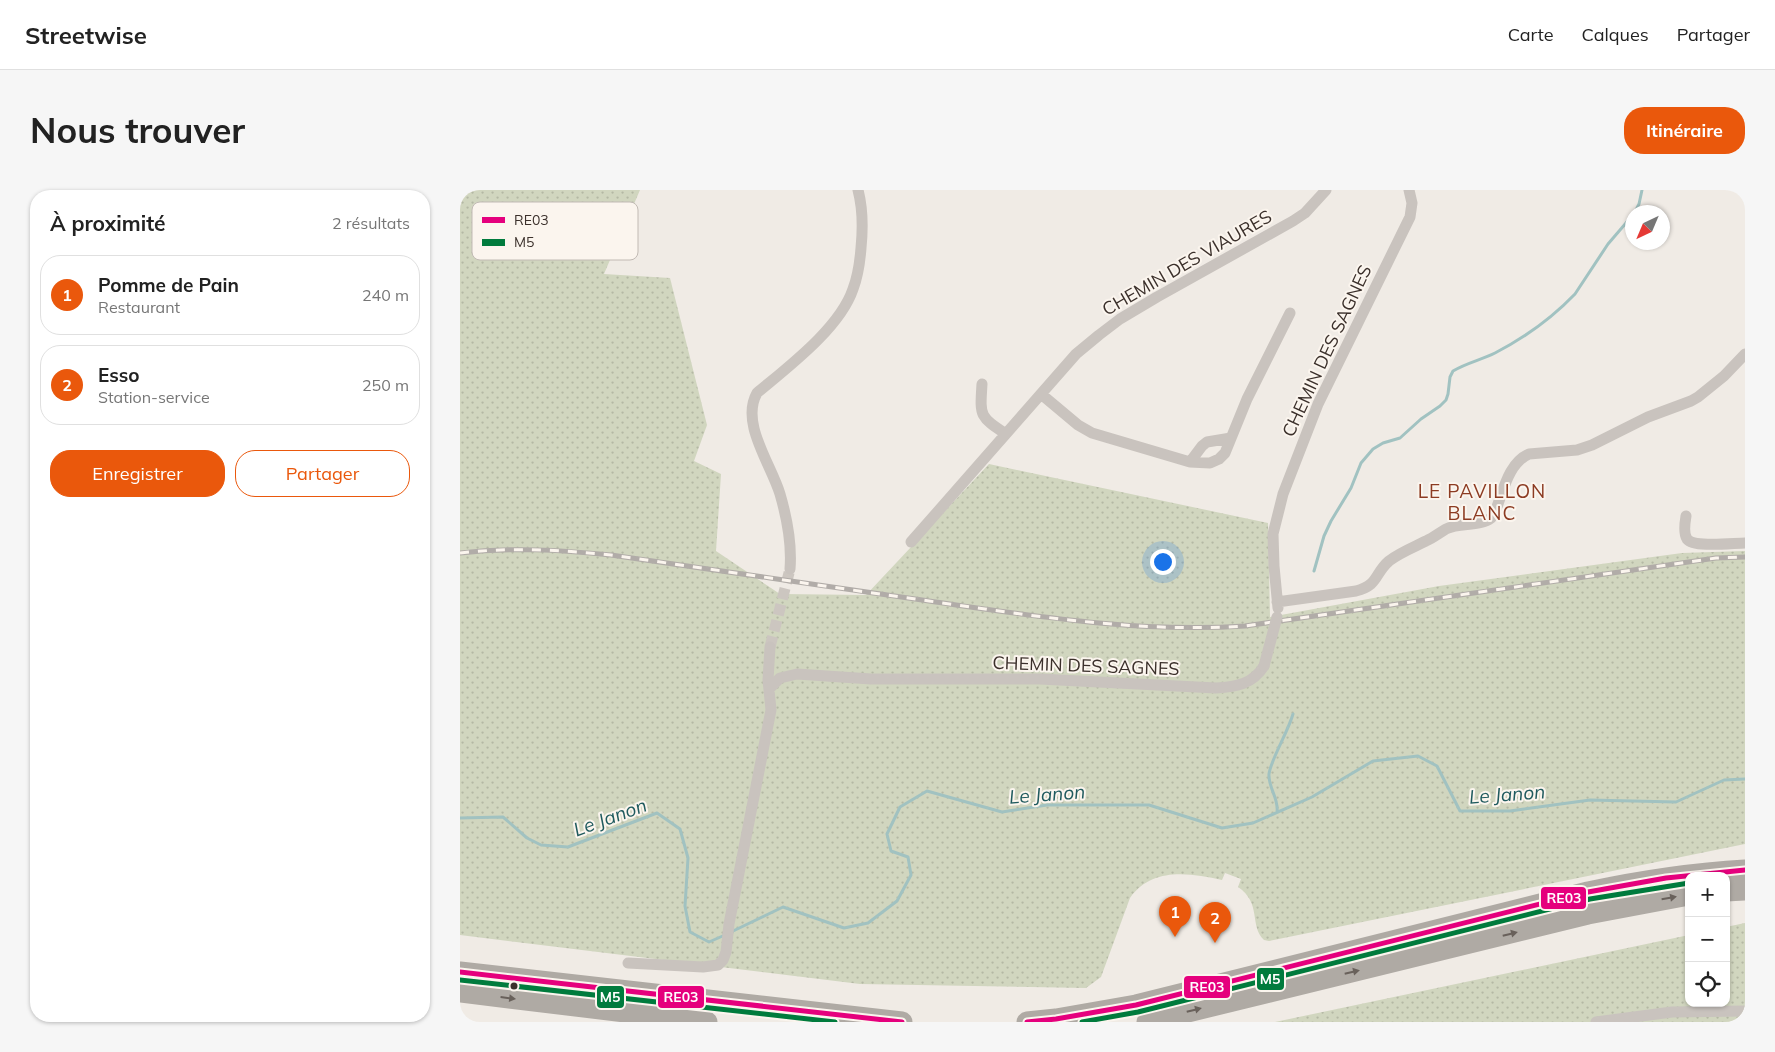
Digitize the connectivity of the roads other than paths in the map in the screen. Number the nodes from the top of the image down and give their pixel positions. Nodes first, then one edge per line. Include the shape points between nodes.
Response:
1 (858, 190) edge
2 (1326, 190) edge
3 (1409, 190) edge
4 (1290, 313) dead end
5 (1745, 354) edge
6 (982, 384) dead end
7 (1042, 394) junction
8 (1006, 434) junction
9 (1231, 438) junction
10 (1190, 462) junction
11 (1686, 516) dead end
12 (911, 542) dead end
13 (1745, 543) edge
14 (790, 569) tunnel mouth
15 (1277, 602) junction
16 (770, 647) tunnel mouth
17 (770, 688) junction
18 (1745, 870) edge
19 (1745, 890) edge
20 (1730, 891) edge
21 (1685, 896) edge
22 (628, 963) dead end
23 (460, 972) edge
24 (460, 992) edge
25 (1745, 1011) edge
26 (708, 1022) edge
27 (902, 1022) edge
28 (1027, 1022) edge
29 (1147, 1022) edge
30 (1596, 1022) edge

1 - 14 street via 862,240 853,289 846,306 825,332 757,392 752,401 754,431 785,513
2 - 7 street, CHEMIN DES VIAURES via 1293,221 1120,319 1076,354
3 - 15 street, CHEMIN DES SAGNES via 1412,203 1410,217 1318,404 1283,494 1273,534
4 - 9 street
5 - 15 street via 1718,381 1691,401 1648,417 1592,446 1522,457 1512,469 1492,517 1484,522 1455,525 1394,558 1366,588
6 - 8 street via 980,404 983,416
7 - 8 street, CHEMIN DES VIAURES
7 - 10 street via 1086,430
8 - 12 street, CHEMIN DES VIAURES
9 - 10 street via 1207,442
9 - 10 street via 1219,460
11 - 13 street via 1686,537 1689,541 1697,544
15 - 17 street, CHEMIN DES SAGNES, bridge via 1277,617 1264,666 1247,682 1230,687 797,674 780,678
16 - 17 street
17 - 22 street via 768,733 723,960 711,966
18 - 28 highway via 1608,888 1136,1005
19 - 20 highway
29 -> 21 highway via 1588,914
23 - 27 highway
24 -> 26 highway
25 - 30 street via 1672,1012

